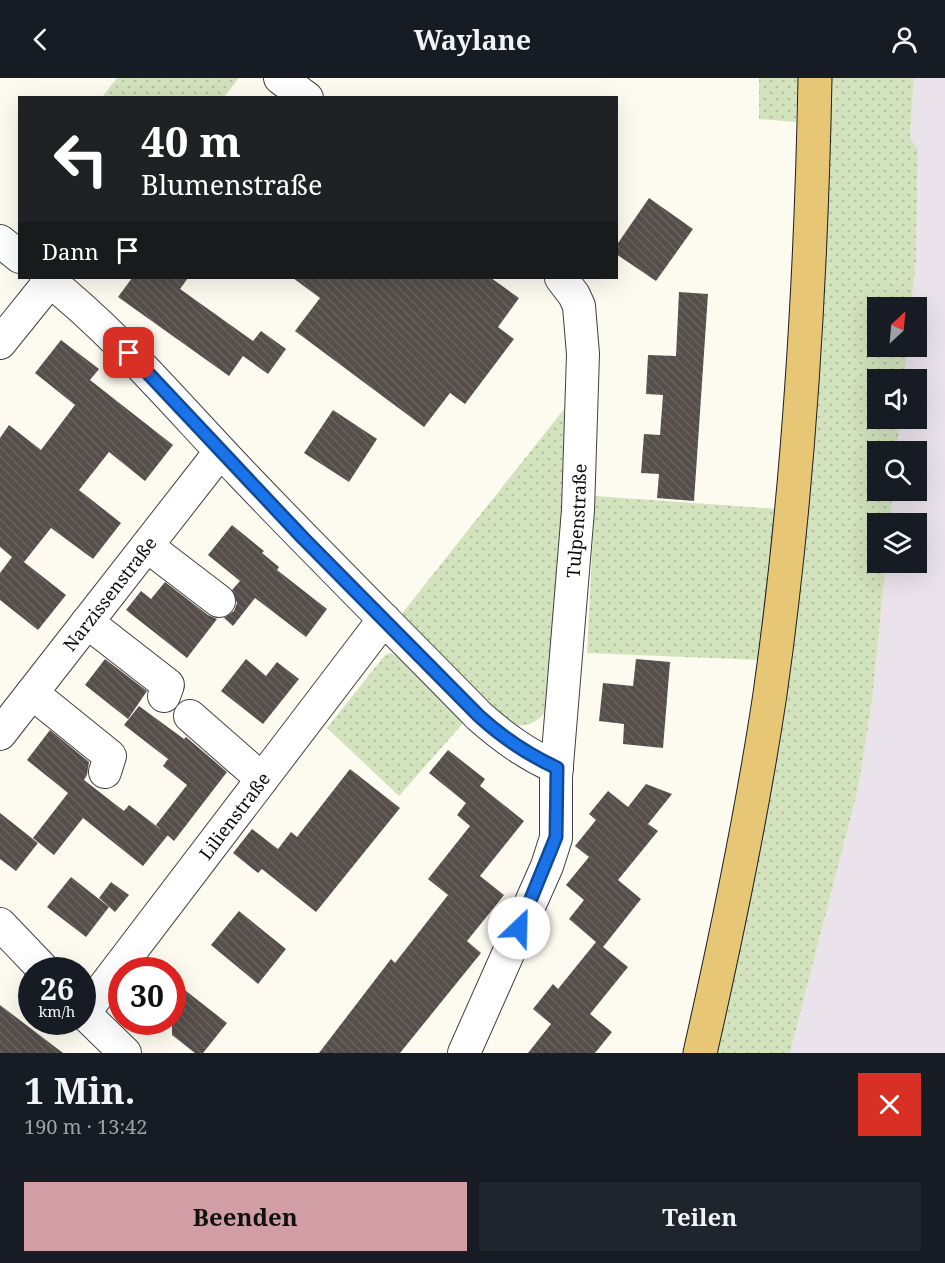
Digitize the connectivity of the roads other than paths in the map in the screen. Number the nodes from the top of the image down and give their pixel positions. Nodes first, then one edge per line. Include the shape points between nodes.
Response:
1 (280, 78) edge
2 (815, 78) edge
3 (304, 96) edge
4 (0, 241) edge
5 (18, 255) edge
6 (48, 279) edge
7 (562, 279) edge
8 (0, 343) edge
9 (220, 452) junction
10 (147, 546) junction
11 (219, 601) dead end
12 (384, 619) junction
13 (87, 622) junction
14 (32, 693) junction
15 (164, 696) dead end
16 (190, 716) dead end
17 (0, 734) edge
18 (557, 768) junction
19 (105, 772) dead end
20 (262, 779) junction
21 (0, 924) edge
22 (32, 957) edge
23 (96, 995) edge
24 (96, 1025) edge
25 (124, 1053) edge
26 (464, 1053) edge
27 (700, 1053) edge

1 - 3 street
2 - 27 main road via 812,234 786,563 769,696 743,846
4 - 5 street
6 - 8 street
6 - 9 street via 142,366
7 - 18 street, Tulpenstraße via 579,306 582,354 578,510
9 - 10 street, Narzissenstraße
9 - 12 street
10 - 11 street
10 - 13 street, Narzissenstraße
12 - 18 street via 506,740
12 - 20 street, Lilienstraße
13 - 14 street, Narzissenstraße
13 - 15 street via 168,685
14 - 17 street, Narzissenstraße
14 - 19 street via 110,756
16 - 20 street
18 - 26 street, Tulpenstraße via 556,837 547,866
20 - 23 street, Lilienstraße
21 - 22 street
24 - 25 street

